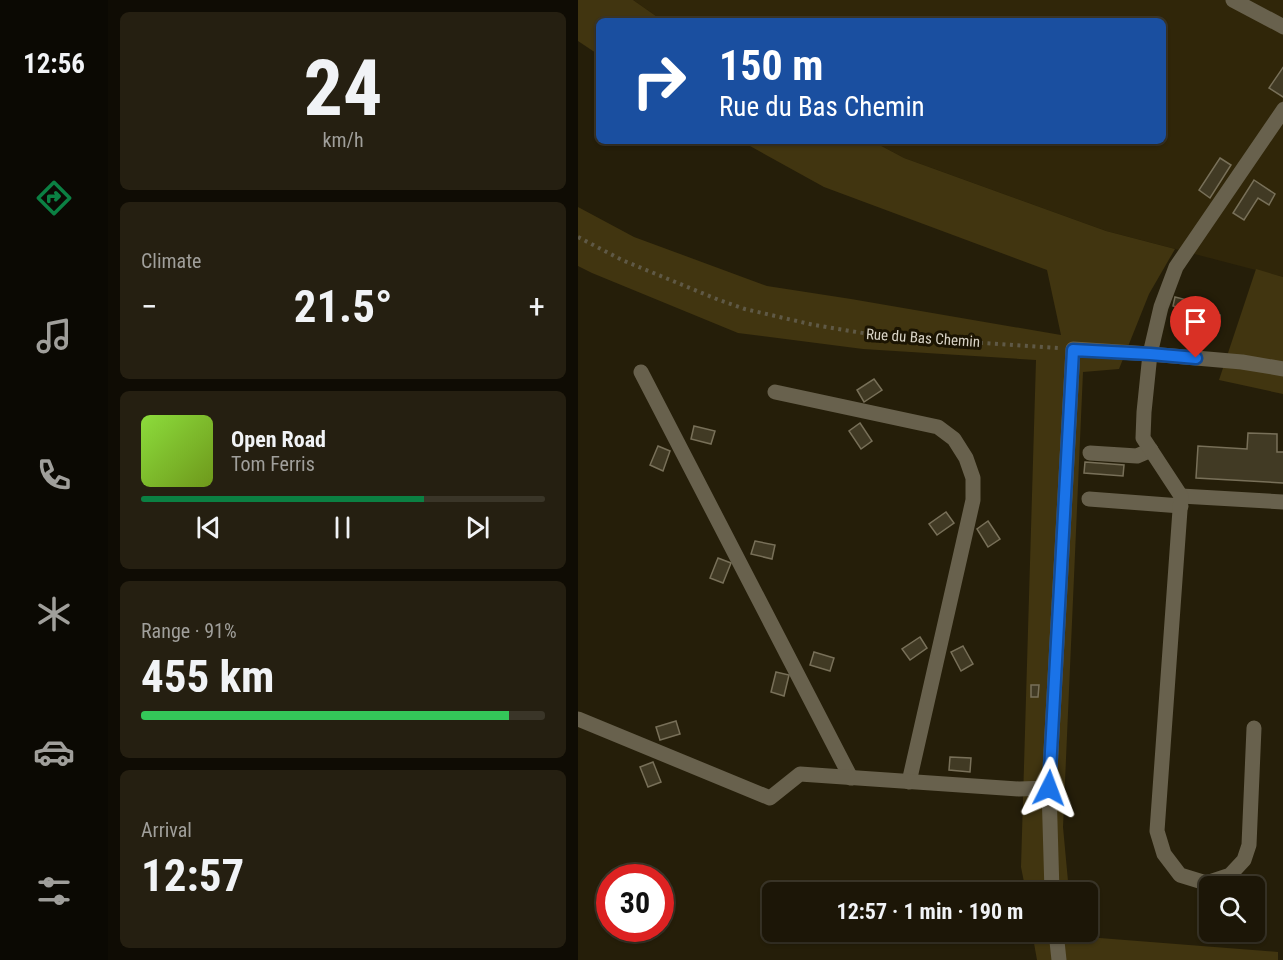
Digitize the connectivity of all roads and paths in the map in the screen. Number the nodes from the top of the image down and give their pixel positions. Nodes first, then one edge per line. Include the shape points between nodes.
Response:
1 (1233, 0) edge
2 (1283, 27) edge
3 (1283, 109) edge
4 (578, 237) edge
5 (1073, 350) junction
6 (1150, 354) junction
7 (1283, 369) edge
8 (641, 372) dead end
9 (775, 392) dead end
10 (1151, 450) junction
11 (1090, 453) dead end
12 (1089, 499) dead end
13 (1181, 501) junction
14 (1283, 502) edge
15 (578, 719) edge
16 (1254, 728) dead end
17 (851, 778) junction
18 (909, 782) junction
19 (1049, 788) junction
20 (1052, 882) edge
21 (1057, 942) edge
22 (1059, 960) edge

1 - 2 street
3 - 6 street via 1176,267
4 - 5 path, Rue du Bas Chemin via 644,270 719,300 814,325 881,336
5 - 6 street
5 - 19 street
6 - 7 street
6 - 10 street via 1143,438
8 - 17 street
9 - 18 street via 938,427 954,439 970,468 973,500
10 - 11 street via 1137,456
10 - 13 street
12 - 13 street
13 - 14 street
13 - 16 street via 1157,831 1164,854 1180,875 1206,883 1230,875 1244,860 1249,845
15 - 17 street via 770,798 800,774
17 - 18 street
18 - 19 street
19 - 20 street
21 - 22 street

